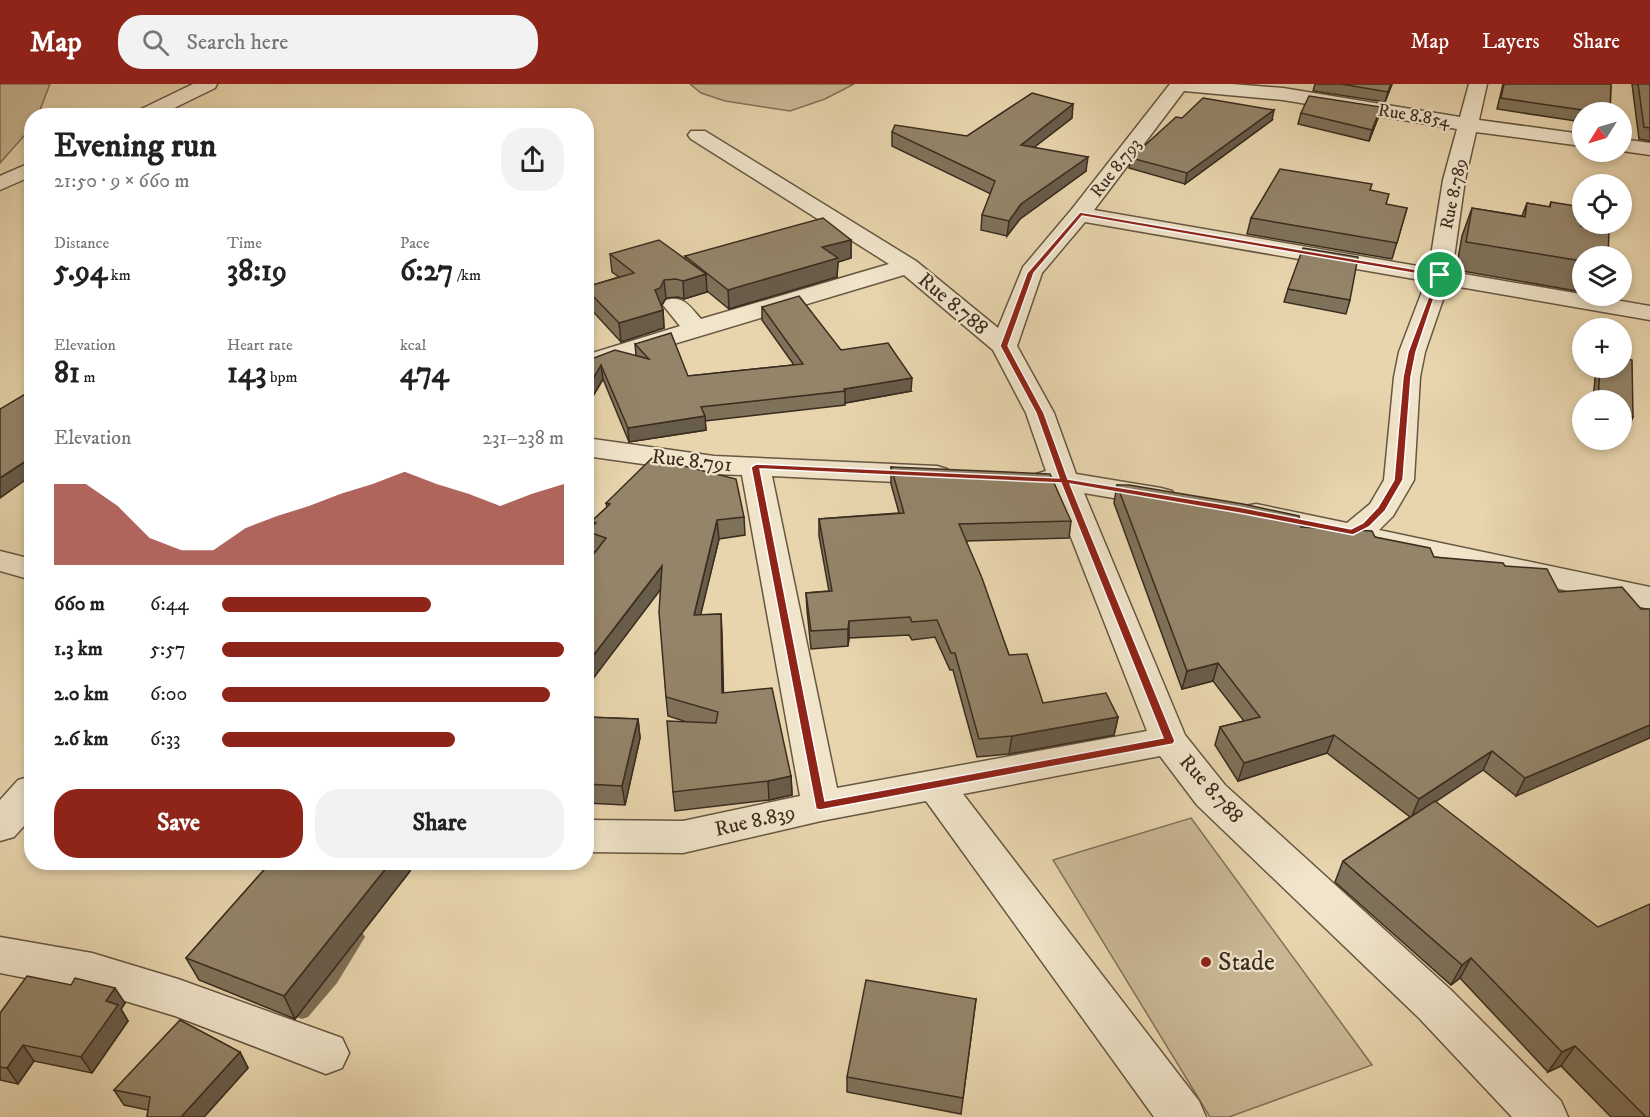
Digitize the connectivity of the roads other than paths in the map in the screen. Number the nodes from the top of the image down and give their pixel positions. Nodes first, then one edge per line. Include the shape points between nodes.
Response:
1 (208, 84) edge
2 (1180, 84) edge
3 (1478, 84) edge
4 (158, 108) edge
5 (1470, 125) junction
6 (698, 135) dead end
7 (1572, 139) edge
8 (1632, 146) edge
9 (1650, 149) edge
10 (24, 172) edge
11 (0, 184) edge
12 (1080, 214) junction
13 (908, 266) junction
14 (1440, 275) junction
15 (675, 305) dead end
16 (1650, 313) edge
17 (696, 329) junction
18 (1004, 346) junction
19 (594, 361) edge
20 (594, 448) edge
21 (756, 467) junction
22 (969, 476) edge
23 (1017, 478) edge
24 (1064, 481) junction
25 (1192, 502) edge
26 (1227, 508) edge
27 (1353, 532) junction
28 (0, 561) edge
29 (24, 568) edge
30 (1650, 598) edge
31 (1169, 741) junction
32 (936, 786) junction
33 (24, 799) edge
34 (820, 806) junction
35 (0, 826) edge
36 (594, 836) edge
37 (0, 955) edge
38 (326, 1053) dead end
39 (1182, 1117) edge
40 (1544, 1117) edge

1 - 4 street
2 - 5 street, Rue 8.854 via 1283,94
2 - 12 street, Rue 8.793
3 - 5 street, Rue 8.789
5 - 7 street, Rue 8.854
5 - 14 street, Rue 8.789 via 1454,180
6 - 13 street, Rue 8.788
8 - 9 street
10 - 11 street
12 - 14 street
12 - 18 street, Rue 8.793 via 1031,273
13 - 17 street
13 - 18 street, Rue 8.788
14 - 16 street
14 - 27 street, Rue 8.789 via 1407,377 1399,480 1382,509
15 - 17 street
17 - 19 street
18 - 24 street, Rue 8.788 via 1040,413
20 - 21 street, Rue 8.791
21 - 22 street, Rue 8.791
21 - 34 street
23 - 24 street
24 - 25 street
24 - 31 street, Rue 8.788
26 - 27 street
27 - 30 street
28 - 29 street
31 - 32 street, Rue 8.839
31 - 40 street, Rue 8.788 via 1211,795 1435,1004
32 - 34 street, Rue 8.839
32 - 39 street
33 - 35 street
34 - 36 street, Rue 8.839 via 683,837
37 - 38 street via 93,972 178,998

